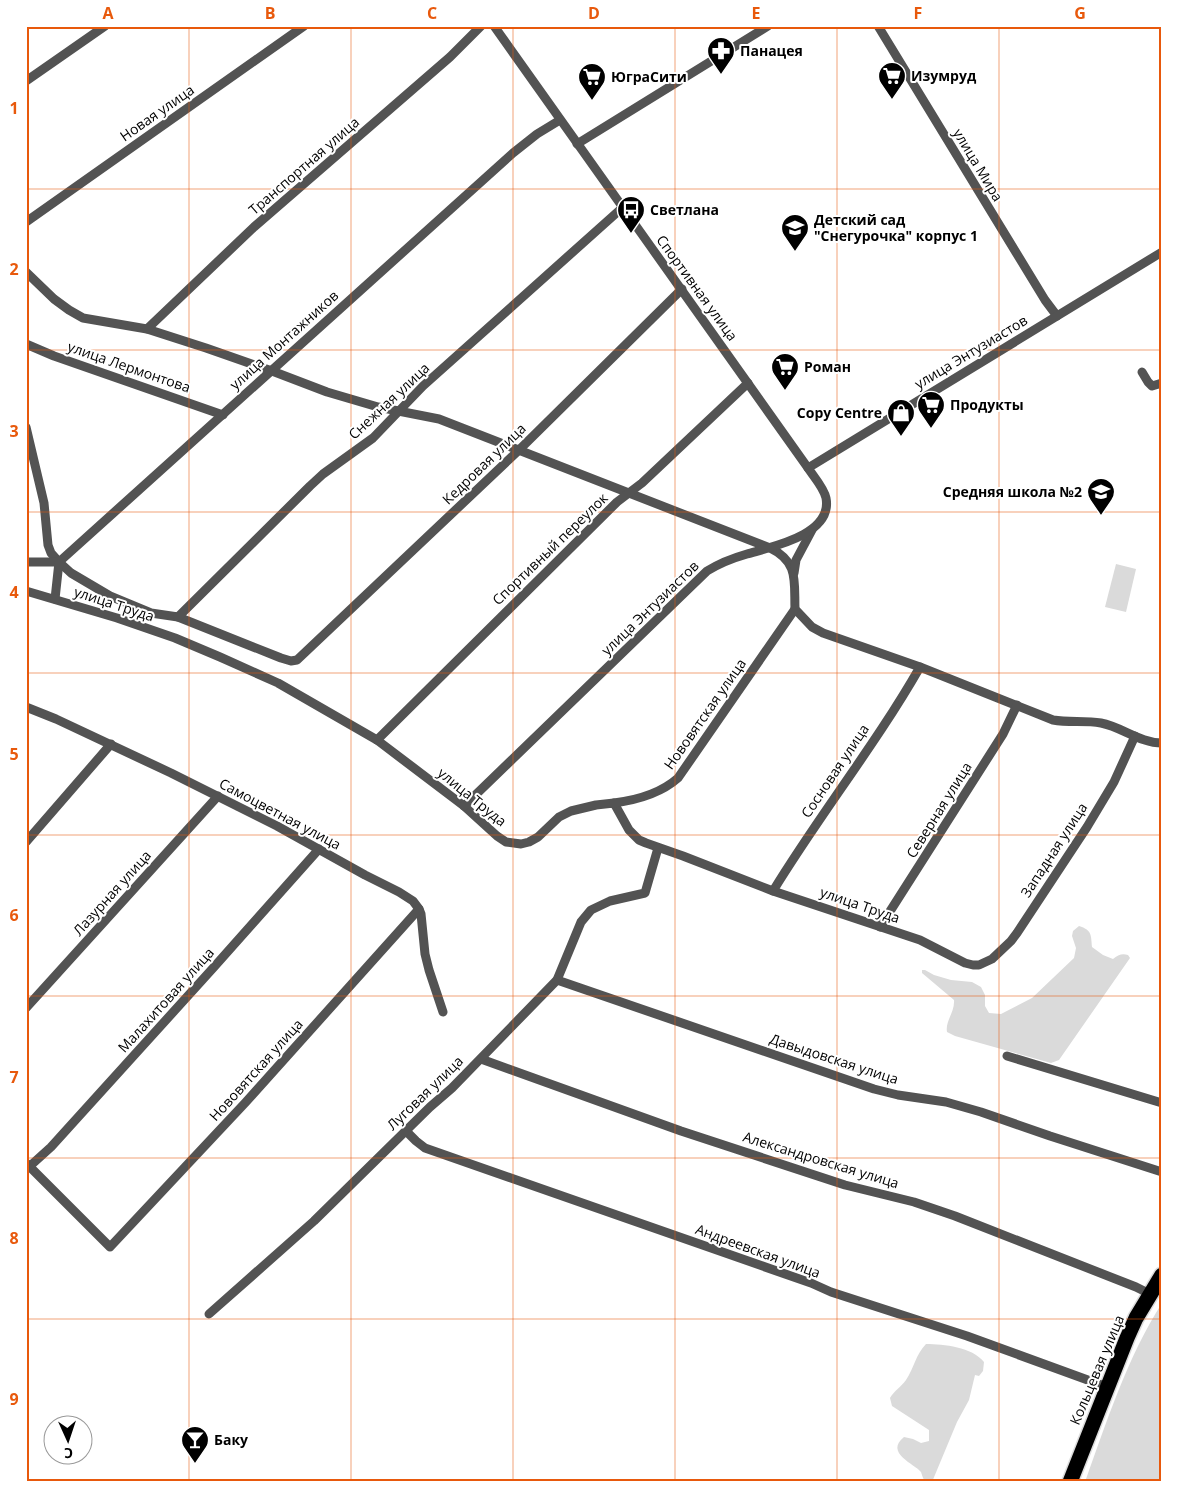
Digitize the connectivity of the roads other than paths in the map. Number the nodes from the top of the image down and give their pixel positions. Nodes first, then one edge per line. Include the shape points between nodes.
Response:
1 (105, 26) edge
2 (304, 26) edge
3 (481, 26) edge
4 (494, 26) edge
5 (768, 26) edge
6 (878, 26) edge
7 (26, 81) edge
8 (560, 120) junction
9 (577, 144) junction
10 (622, 208) junction
11 (26, 222) edge
12 (1162, 252) edge
13 (26, 272) edge
14 (682, 289) junction
15 (1057, 316) junction
16 (147, 329) junction
17 (26, 344) edge
18 (272, 371) junction
19 (1142, 372) dead end
20 (748, 383) junction
21 (1162, 383) edge
22 (399, 412) junction
23 (222, 415) junction
24 (27, 433) edge
25 (519, 450) junction
26 (808, 468) junction
27 (629, 493) junction
28 (815, 526) junction
29 (770, 548) junction
30 (26, 562) edge
31 (59, 562) junction
32 (794, 575) junction
33 (26, 591) edge
34 (55, 599) junction
35 (795, 609) junction
36 (178, 617) junction
37 (302, 656) joint
38 (920, 667) junction
39 (1017, 705) junction
40 (26, 707) edge
41 (1135, 736) junction
42 (377, 740) junction
43 (1162, 743) edge
44 (110, 744) junction
45 (218, 796) junction
46 (614, 803) junction
47 (464, 806) junction
48 (26, 842) edge
49 (658, 848) junction
50 (319, 850) junction
51 (773, 890) junction
52 (419, 908) junction
53 (880, 927) junction
54 (979, 965) joint
55 (557, 980) junction
56 (26, 1008) edge
57 (443, 1012) dead end
58 (1007, 1056) dead end
59 (481, 1059) junction
60 (1162, 1103) edge
61 (406, 1130) junction
62 (28, 1164) edge
63 (1162, 1172) edge
64 (1162, 1275) edge
65 (1150, 1294) junction
66 (209, 1314) dead end
67 (1107, 1387) junction
68 (1070, 1482) edge

1 - 7 street
2 - 11 street, Новая улица
3 - 16 street, Транспортная улица via 254,228
4 - 8 street, Спортивная улица
5 - 9 street
6 - 15 street, улица Мира
8 - 9 street, Спортивная улица
8 - 18 street, улица Монтажников via 524,142
9 - 10 street, Спортивная улица
10 - 14 street, Спортивная улица
10 - 22 street, Снежная улица via 423,386
12 - 15 street, улица Энтузиастов
13 - 16 street via 54,299 84,318
14 - 20 street, Спортивная улица
14 - 25 street, Кедровая улица
15 - 26 street, улица Энтузиастов
16 - 18 street
17 - 23 street, улица Лермонтова
18 - 22 street via 361,403
18 - 23 street, улица Монтажников
19 - 21 street via 1152,386
20 - 26 street, Спортивная улица
20 - 27 street, Спортивный переулок
22 - 25 street via 440,419
22 - 36 street, Снежная улица via 373,438 310,486
23 - 31 street, улица Монтажников
24 - 31 street via 44,503 48,545
25 - 27 street
25 - 37 street, Кедровая улица
26 - 28 street via 826,498 825,512
27 - 29 street
27 - 42 street, Спортивный переулок
28 - 29 street, улица Энтузиастов via 797,538
28 - 32 street via 796,560
29 - 32 street via 789,561
29 - 47 street, улица Энтузиастов via 726,561 708,571
30 - 31 street
31 - 34 street
31 - 36 street, улица Труда via 110,596 151,613
32 - 35 street
33 - 34 street, улица Труда
34 - 42 street, улица Труда via 220,657 278,683
35 - 38 street via 812,627 823,633
35 - 46 street, Нововятская улица via 678,778 643,797
36 - 37 street, улица Труда via 281,658 292,661
38 - 39 street
38 - 51 street, Сосновая улица
39 - 41 street via 1054,720 1102,723
39 - 53 street, Северная улица via 1003,734
40 - 44 street, Самоцветная улица
41 - 43 street
41 - 54 street, Западная улица via 1114,782 1017,933 992,959
42 - 47 street, улица Труда
44 - 45 street, Самоцветная улица
44 - 48 street
45 - 50 street, Самоцветная улица
45 - 56 street, Лазурная улица
46 - 47 street, улица Труда via 571,811 559,817 538,837 521,844 506,842 496,836
46 - 49 street, улица Труда via 633,835
49 - 51 street, улица Труда
49 - 55 street, Луговая улица via 645,893 610,901 591,910 581,922
50 - 52 street, Самоцветная улица via 399,892
50 - 62 street, Малахитовая улица via 51,1147
51 - 53 street, улица Труда
52 - 57 street via 425,954
52 - 62 street, Нововятская улица via 245,1103 110,1247
53 - 54 street, улица Труда via 920,940 964,963
55 - 59 street, Луговая улица
55 - 63 street, Давыдовская улица via 874,1089 981,1112
58 - 60 street
59 - 61 street, Луговая улица
59 - 65 street, Александровская улица via 708,1140 845,1185 955,1216
61 - 66 street, Луговая улица via 314,1221
61 - 67 street, Андреевская улица via 426,1148
64 - 65 highway, Кольцевая улица
65 - 67 highway, Кольцевая улица
67 - 68 highway, Кольцевая улица

